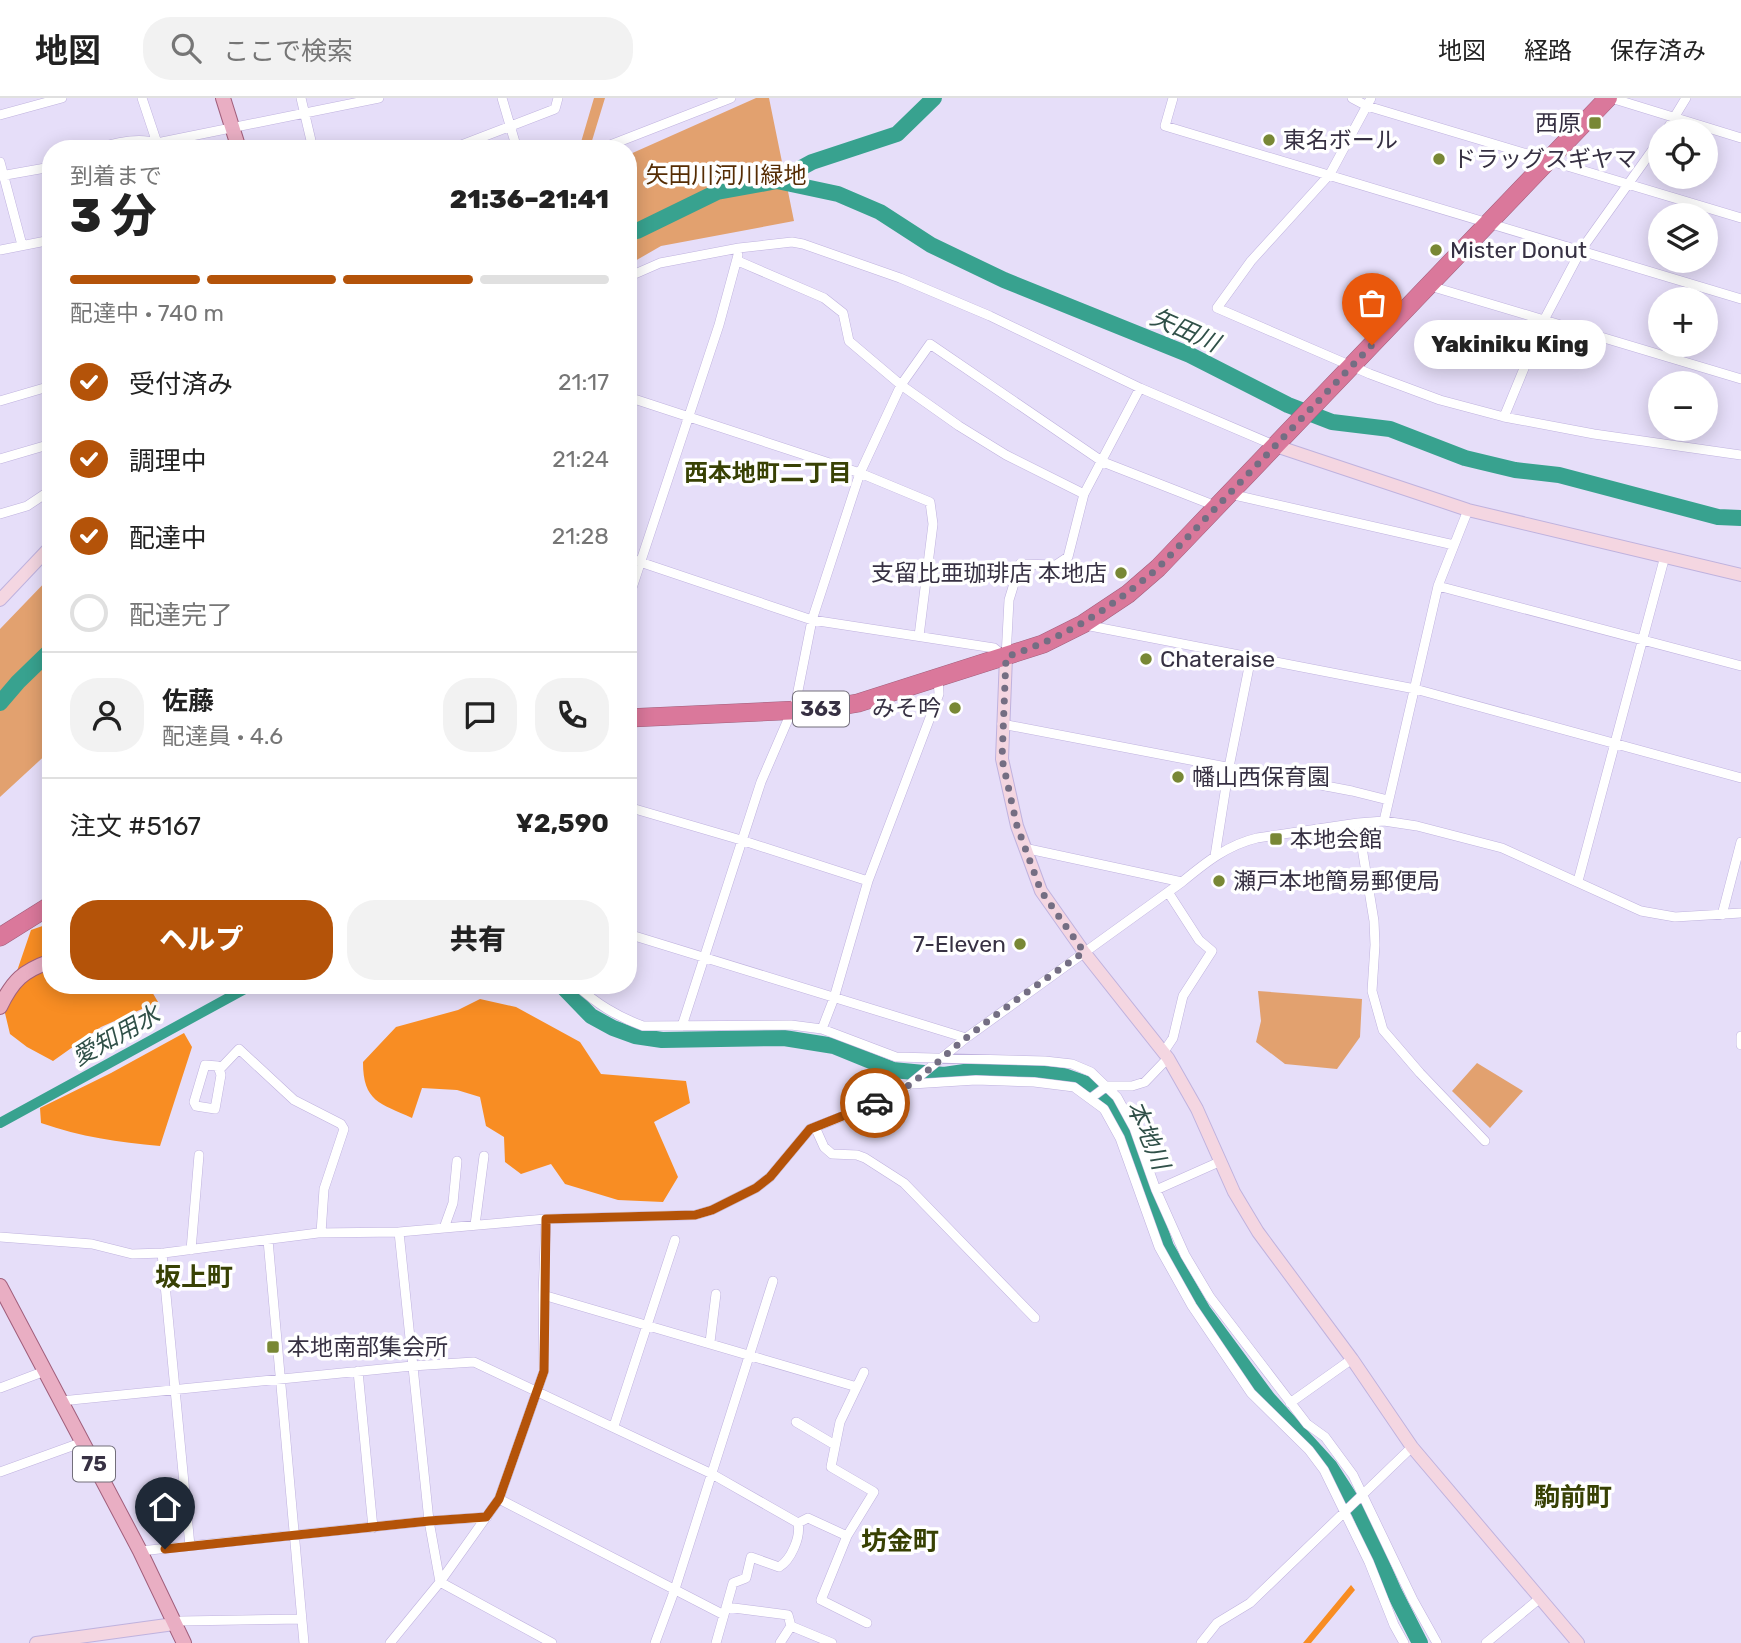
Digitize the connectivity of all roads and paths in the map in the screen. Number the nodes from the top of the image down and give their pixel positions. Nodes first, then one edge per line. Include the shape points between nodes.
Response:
1 (62, 98) edge
2 (142, 98) edge
3 (223, 98) edge
4 (301, 98) edge
5 (379, 98) edge
6 (502, 98) edge
7 (558, 98) edge
8 (731, 98) edge
9 (1174, 98) edge
10 (1352, 98) edge
11 (1609, 98) edge
12 (1686, 98) edge
13 (1369, 102) edge
14 (305, 112) junction
15 (0, 115) edge
16 (1675, 118) junction
17 (511, 126) junction
18 (233, 128) junction
19 (1741, 138) edge
20 (153, 140) edge
21 (184, 140) edge
22 (236, 140) edge
23 (311, 140) edge
24 (474, 140) edge
25 (515, 140) edge
26 (623, 140) edge
27 (1648, 157) edge
28 (1548, 160) junction
29 (0, 162) edge
30 (42, 169) edge
31 (1330, 174) junction
32 (2, 176) edge
33 (1629, 184) junction
34 (1741, 218) edge
35 (1488, 223) junction
36 (42, 242) edge
37 (22, 246) junction
38 (739, 248) junction
39 (0, 250) edge
40 (1581, 250) junction
41 (738, 261) junction
42 (637, 272) edge
43 (1430, 286) junction
44 (1741, 299) edge
45 (1544, 320) junction
46 (1351, 367) junction
47 (1741, 379) edge
48 (901, 385) junction
49 (1140, 388) junction
50 (42, 389) edge
51 (637, 400) edge
52 (0, 401) edge
53 (690, 416) junction
54 (1504, 417) junction
55 (1278, 444) junction
56 (42, 447) edge
57 (1741, 455) edge
58 (0, 459) edge
59 (1103, 462) junction
60 (860, 473) junction
61 (1084, 494) junction
62 (1230, 494) junction
63 (42, 496) edge
64 (1216, 509) junction
65 (1468, 510) junction
66 (0, 514) edge
67 (1454, 545) junction
68 (42, 556) edge
69 (1665, 556) junction
70 (637, 561) edge
71 (640, 562) junction
72 (637, 572) edge
73 (1741, 575) edge
74 (1438, 586) junction
75 (0, 600) edge
76 (812, 620) junction
77 (1083, 624) junction
78 (919, 636) junction
79 (1642, 641) junction
80 (1006, 657) junction
81 (1251, 657) junction
82 (1741, 666) edge
83 (938, 677) junction
84 (1415, 689) junction
85 (793, 710) junction
86 (637, 718) edge
87 (1002, 724) junction
88 (1615, 745) junction
89 (1229, 767) junction
90 (1741, 778) edge
91 (1388, 800) junction
92 (637, 810) edge
93 (1384, 821) junction
94 (1359, 823) junction
95 (741, 840) junction
96 (1741, 842) edge
97 (1024, 848) junction
98 (1215, 856) junction
99 (868, 881) junction
100 (1578, 881) junction
101 (1182, 882) junction
102 (1168, 892) junction
103 (42, 911) edge
104 (1741, 913) edge
105 (1722, 915) junction
106 (0, 937) edge
107 (637, 937) edge
108 (1084, 952) junction
109 (703, 958) junction
110 (42, 964) edge
111 (586, 994) edge
112 (834, 998) junction
113 (0, 1007) edge
114 (682, 1026) junction
115 (822, 1029) junction
116 (1741, 1035) edge
117 (966, 1038) junction
118 (1741, 1045) edge
119 (1166, 1056) junction
120 (943, 1057) junction
121 (219, 1070) junction
122 (910, 1084) junction
123 (1107, 1086) junction
124 (1091, 1098) junction
125 (815, 1127) junction
126 (1485, 1141) dead end
127 (199, 1155) dead end
128 (484, 1156) dead end
129 (457, 1161) dead end
130 (1219, 1162) junction
131 (1156, 1190) junction
132 (546, 1219) junction
133 (475, 1225) junction
134 (444, 1228) junction
135 (399, 1232) junction
136 (321, 1233) junction
137 (0, 1237) edge
138 (268, 1240) junction
139 (675, 1240) dead end
140 (191, 1250) junction
141 (162, 1253) junction
142 (773, 1281) dead end
143 (0, 1286) edge
144 (716, 1294) dead end
145 (543, 1295) junction
146 (1035, 1318) dead end
147 (649, 1325) junction
148 (710, 1342) junction
149 (751, 1354) junction
150 (1352, 1359) junction
151 (412, 1366) junction
152 (45, 1371) junction
153 (358, 1371) junction
154 (864, 1372) dead end
155 (280, 1380) junction
156 (857, 1387) junction
157 (0, 1388) edge
158 (174, 1390) junction
159 (538, 1391) junction
160 (61, 1401) junction
161 (1290, 1403) junction
162 (796, 1422) dead end
163 (614, 1426) junction
164 (83, 1442) junction
165 (835, 1445) junction
166 (1412, 1447) junction
167 (0, 1472) edge
168 (712, 1474) junction
169 (1362, 1494) junction
170 (499, 1499) junction
171 (1344, 1513) junction
172 (486, 1517) junction
173 (429, 1521) junction
174 (798, 1522) junction
175 (373, 1528) junction
176 (294, 1536) junction
177 (847, 1536) junction
178 (190, 1546) junction
179 (140, 1551) junction
180 (440, 1581) junction
181 (675, 1589) junction
182 (1539, 1599) junction
183 (725, 1611) junction
184 (302, 1619) junction
185 (867, 1623) dead end
186 (174, 1624) junction
187 (791, 1626) junction
188 (95, 1639) edge
189 (36, 1643) edge
190 (184, 1643) edge
191 (304, 1643) edge
192 (390, 1643) edge
193 (552, 1643) edge
194 (655, 1643) edge
195 (716, 1643) edge
196 (780, 1643) edge
197 (832, 1643) edge
198 (1201, 1643) edge
199 (1404, 1643) edge
200 (1437, 1643) edge
201 (1486, 1643) edge
202 (1578, 1643) edge

1 - 15 street
2 - 20 street
3 - 18 main road
4 - 14 street
5 - 14 street
6 - 17 street
7 - 17 street via 555,109
8 - 26 street
9 - 31 street via 1165,126
10 - 13 street
11 - 16 street
11 - 28 highway, 363
12 - 16 street
13 - 28 street
13 - 31 street
14 - 18 street
14 - 23 street
16 - 19 street
17 - 24 street
17 - 25 street
18 - 21 street
18 - 22 main road
27 - 33 street
28 - 33 street
28 - 35 highway, 363
29 - 32 street
30 - 32 street
31 - 35 street
31 - 46 street via 1251,261 1217,308
32 - 37 street
33 - 34 street
33 - 40 street
35 - 40 street
35 - 43 highway, 363
36 - 37 street
37 - 39 street
38 - 41 street
38 - 42 street via 660,263
38 - 49 street via 792,242 815,248 990,316
40 - 44 street
40 - 45 street
41 - 48 street via 824,298 843,313 849,341
41 - 53 street
43 - 45 street
43 - 46 highway, 363
45 - 47 street
45 - 54 street
46 - 54 street via 1440,400
46 - 55 highway, 363
48 - 59 street via 930,344
48 - 60 street
48 - 61 street via 958,426
49 - 55 street
49 - 59 street
50 - 52 street
51 - 53 street
53 - 60 street
53 - 71 street
54 - 57 street
55 - 62 highway, 363
55 - 65 street
56 - 58 street
59 - 61 street
59 - 64 street
60 - 76 street
60 - 78 street via 930,502 933,524
61 - 80 street via 1068,557 1056,565 1020,564 1009,600
62 - 64 highway, 363
62 - 67 street
63 - 66 street
64 - 77 highway, 363 via 1128,594
65 - 67 street
65 - 69 street
67 - 74 street
68 - 75 street
69 - 73 street
69 - 79 street
70 - 71 street
71 - 72 street
71 - 76 street
74 - 79 street
74 - 84 street
76 - 78 street
76 - 85 street
77 - 80 highway, 363
77 - 81 street
78 - 80 street via 994,648
79 - 82 street
79 - 88 street
80 - 83 highway, 363
80 - 87 street
81 - 84 street
81 - 89 street
83 - 85 highway, 363 via 858,703
83 - 99 street via 939,694
84 - 88 street
84 - 91 street
85 - 86 highway, 363
85 - 95 street
87 - 89 street
87 - 97 street via 1002,759
88 - 90 street
88 - 100 street
89 - 91 street
89 - 98 street
91 - 93 street
92 - 95 street
93 - 94 street
93 - 100 street via 1502,848
94 - 98 street via 1243,841
94 - 126 street via 1374,921 1372,991 1383,1030
95 - 99 street
95 - 109 street
96 - 105 street
97 - 101 street
97 - 108 street via 1041,891
98 - 101 street
99 - 112 street
100 - 105 street via 1657,915
101 - 102 street
102 - 108 street
102 - 119 street via 1199,940 1212,951 1183,996
103 - 106 highway
104 - 105 street
107 - 109 street
108 - 117 street
108 - 119 street
109 - 112 street
109 - 114 street
110 - 113 main road via 18,977
111 - 114 street via 623,1019 643,1026
112 - 115 street
112 - 117 street
114 - 115 street
115 - 120 street via 896,1057
116 - 118 street
117 - 120 street
119 - 123 street via 1145,1082
119 - 130 street via 1197,1109
120 - 122 street
120 - 123 street via 1072,1064
121 - 121 street via 218,1066 202,1068 196,1106 215,1109
121 - 136 street via 239,1049 294,1100 341,1124 344,1129 321,1200
122 - 124 street via 1034,1082 1074,1087
122 - 125 street via 890,1098
123 - 124 street
123 - 131 street via 1134,1128
124 - 171 street via 1104,1109 1119,1138 1159,1247 1192,1306 1251,1393 1324,1470
125 - 132 street via 770,1177 712,1210 695,1215
125 - 146 street via 832,1154 865,1158 904,1183
127 - 140 street
128 - 133 street
129 - 134 street via 453,1203
130 - 131 street
130 - 150 street via 1258,1232
131 - 161 street via 1210,1297
132 - 133 street
132 - 145 street
133 - 134 street
134 - 135 street
135 - 136 street
135 - 151 street
136 - 138 street
137 - 141 street via 92,1244 132,1254
138 - 140 street
138 - 155 street
139 - 147 street
140 - 141 street
141 - 158 street
142 - 149 street
143 - 152 main road, 75
144 - 148 street
145 - 147 street
145 - 159 street via 544,1371
147 - 148 street
147 - 163 street
148 - 149 street
149 - 156 street
149 - 168 street
150 - 161 street
150 - 166 street
151 - 153 street
151 - 159 street via 474,1362
151 - 173 street
152 - 157 street
152 - 160 main road, 75
153 - 155 street
153 - 175 street
154 - 156 street
155 - 158 street
155 - 176 street
156 - 165 street
158 - 160 street
158 - 178 street
159 - 163 street
159 - 170 street
160 - 164 main road, 75
161 - 169 street via 1325,1437
162 - 165 street
163 - 168 street
164 - 167 street
164 - 179 main road, 75
165 - 177 street via 831,1467 874,1492
166 - 169 street
166 - 182 street
168 - 174 street
168 - 181 street
169 - 171 street
169 - 200 street
170 - 172 street
170 - 181 street
171 - 198 street via 1250,1603 1217,1623
171 - 199 street
172 - 173 street
172 - 180 street
173 - 175 street
173 - 180 street
174 - 177 street via 808,1518
174 - 183 street via 787,1563 779,1567 751,1557 747,1578 733,1583
175 - 176 street
176 - 178 street
176 - 184 street
177 - 185 street via 821,1600
178 - 179 street
179 - 186 main road, 75
180 - 192 street
180 - 193 street
181 - 183 street
181 - 194 street
182 - 201 street
182 - 202 street
183 - 187 street via 788,1615
183 - 195 street
184 - 186 street
184 - 191 street
186 - 188 street
186 - 190 main road, 75
187 - 196 street
187 - 197 street
188 - 189 street

